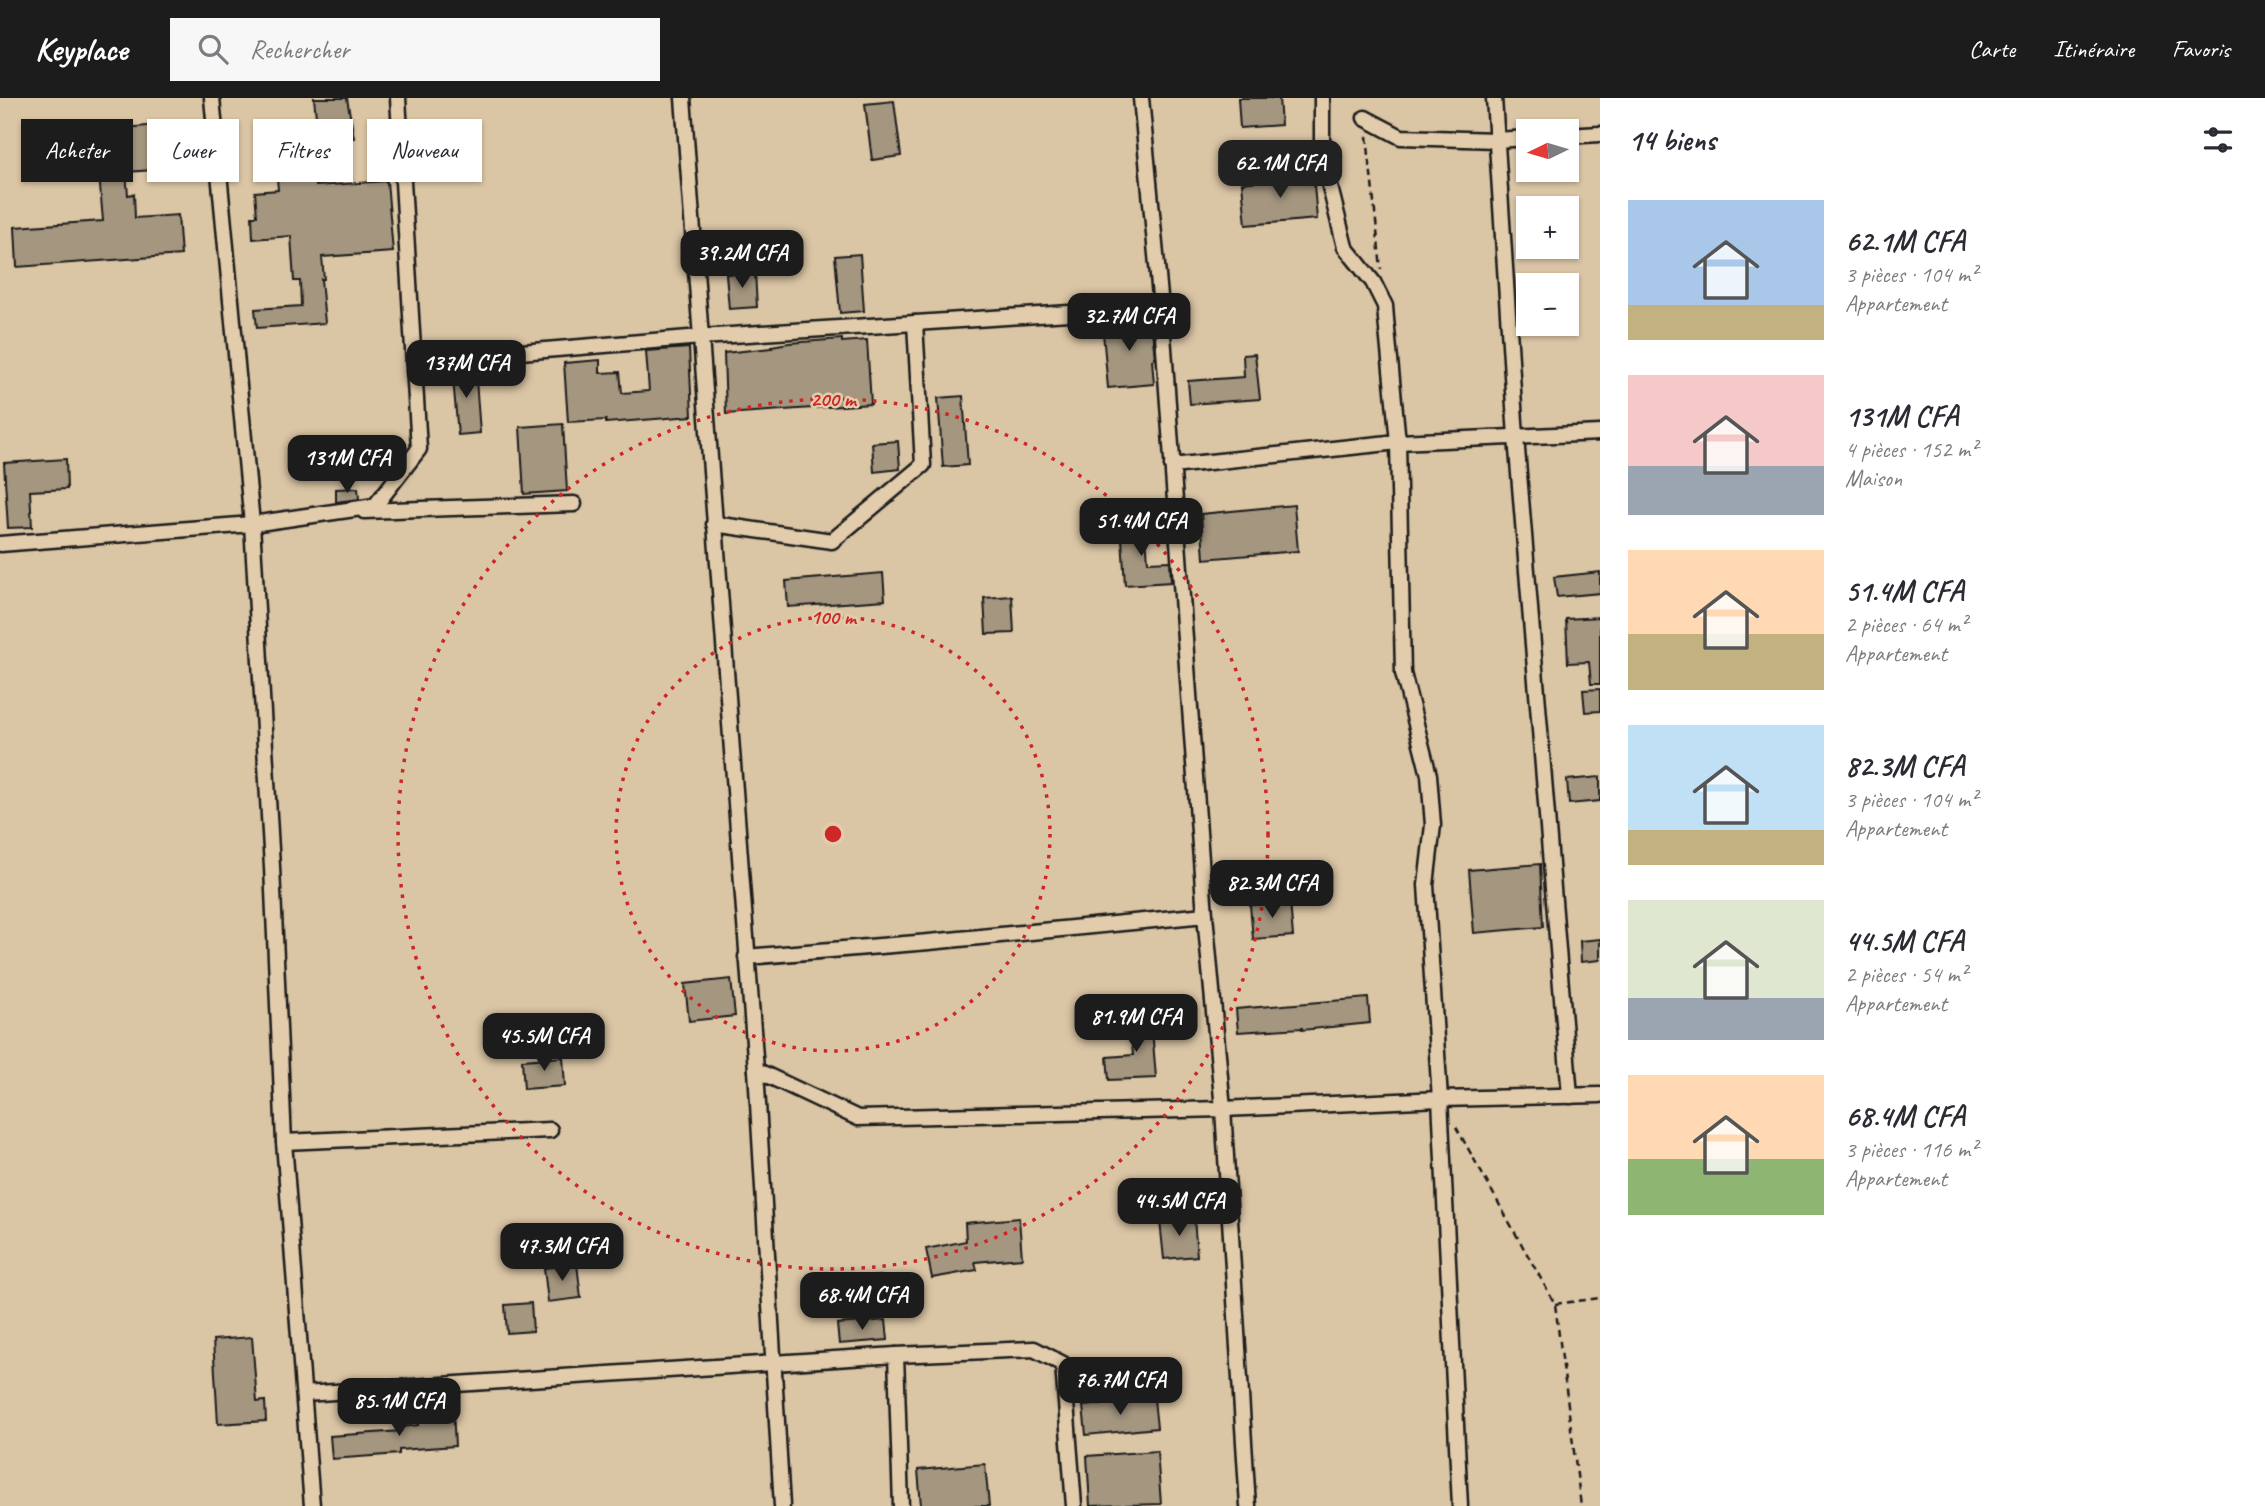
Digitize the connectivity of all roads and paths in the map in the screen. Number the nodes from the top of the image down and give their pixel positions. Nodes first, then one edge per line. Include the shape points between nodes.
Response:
1 (212, 98) edge
2 (398, 98) edge
3 (682, 98) edge
4 (1141, 98) edge
5 (1322, 98) edge
6 (1494, 98) edge
7 (1365, 118) joint
8 (1600, 134) edge
9 (1579, 135) edge
10 (1516, 139) edge
11 (1496, 140) junction
12 (1382, 279) dead end
13 (1161, 307) junction
14 (915, 323) junction
15 (701, 337) junction
16 (414, 361) junction
17 (1600, 433) edge
18 (1516, 437) junction
19 (1398, 442) junction
20 (1172, 466) junction
21 (574, 504) dead end
22 (338, 512) junction
23 (252, 524) junction
24 (714, 524) junction
25 (0, 544) edge
26 (1205, 915) junction
27 (746, 957) junction
28 (756, 1070) junction
29 (1600, 1095) edge
30 (1570, 1096) junction
31 (1440, 1099) junction
32 (1223, 1109) junction
33 (1454, 1123) dead end
34 (551, 1130) dead end
35 (284, 1142) junction
36 (1600, 1298) edge
37 (1555, 1304) junction
38 (896, 1355) junction
39 (773, 1364) junction
40 (304, 1394) junction
41 (312, 1506) edge
42 (782, 1506) edge
43 (901, 1506) edge
44 (1074, 1506) edge
45 (1248, 1506) edge
46 (1460, 1506) edge
47 (1581, 1506) edge

1 - 23 street
2 - 16 street
3 - 15 street
4 - 13 street
5 - 19 street via 1322,155 1345,247 1373,282 1385,306
6 - 11 street
7 - 11 street via 1401,137
7 - 12 path
8 - 9 street
10 - 11 street
11 - 18 street
13 - 14 street
13 - 20 street
14 - 15 street
14 - 24 street via 923,465 832,541
15 - 16 street
15 - 24 street
16 - 22 street via 419,449 375,506
17 - 18 street
18 - 19 street
18 - 30 street
19 - 20 street
19 - 31 street via 1403,673 1429,775 1433,825 1426,886
20 - 26 street
21 - 22 street
22 - 23 street
23 - 25 street
23 - 35 street
24 - 27 street
26 - 27 street
26 - 32 street
27 - 28 street
28 - 32 street via 858,1118
28 - 39 street
29 - 30 street
30 - 31 street
31 - 32 street
31 - 46 street
32 - 45 street
33 - 37 path
34 - 35 street
35 - 40 street
36 - 37 path
37 - 47 path
38 - 39 street
38 - 43 street
38 - 44 street via 1034,1349 1063,1364
39 - 40 street
39 - 42 street
40 - 41 street

